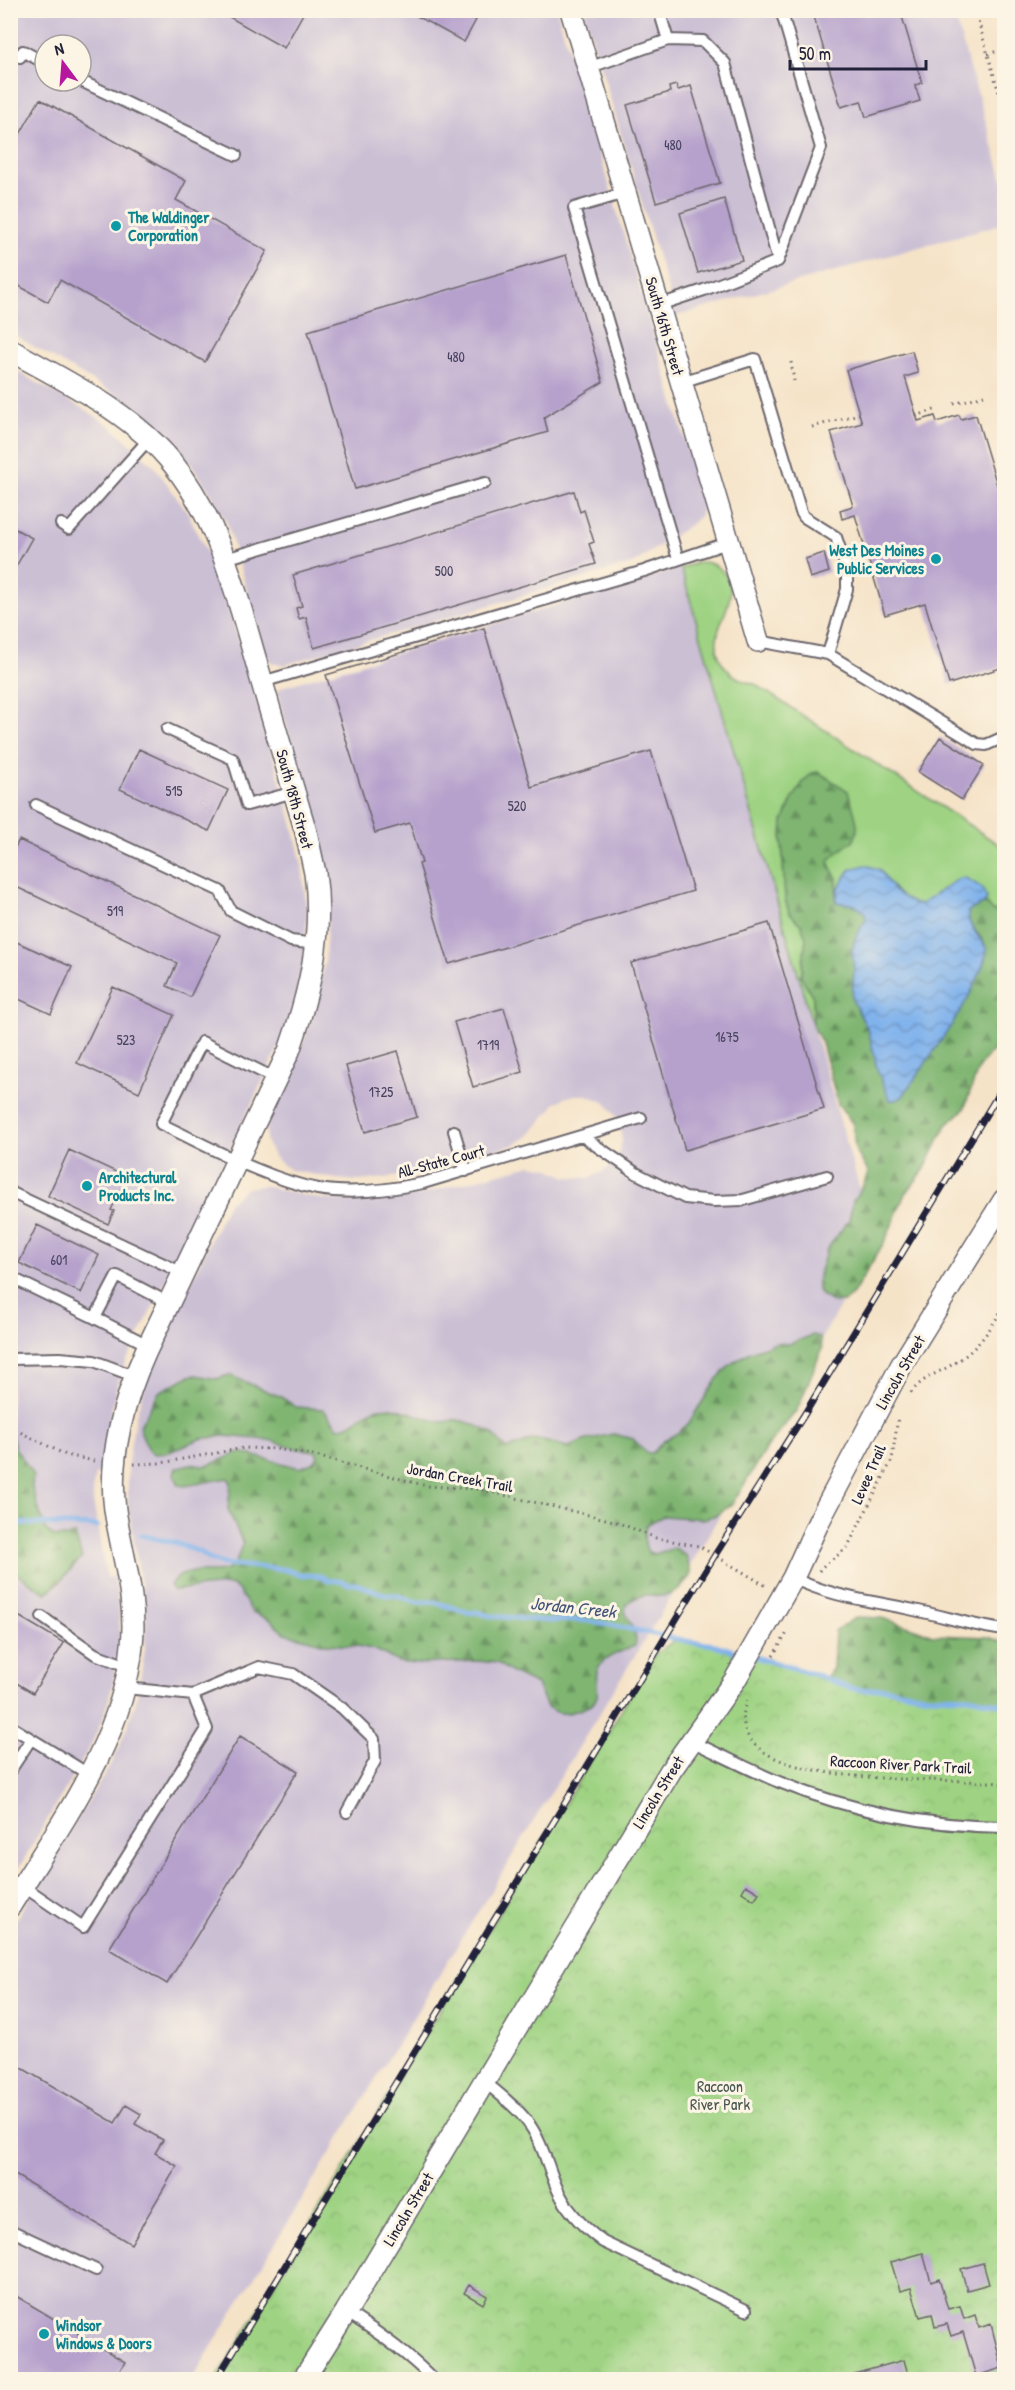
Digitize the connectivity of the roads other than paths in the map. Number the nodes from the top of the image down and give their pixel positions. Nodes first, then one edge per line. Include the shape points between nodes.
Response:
1 (571, 10) edge
2 (659, 10) edge
3 (781, 10) edge
4 (668, 40) junction
5 (10, 52) edge
6 (33, 56) edge
7 (588, 68) junction
8 (93, 87) edge
9 (236, 155) dead end
10 (625, 193) junction
11 (778, 261) junction
12 (659, 305) junction
13 (12, 355) edge
14 (681, 382) junction
15 (149, 439) junction
16 (485, 483) dead end
17 (61, 524) dead end
18 (730, 542) junction
19 (225, 559) junction
20 (678, 559) junction
21 (758, 641) joint
22 (828, 654) junction
23 (262, 682) junction
24 (167, 729) dead end
25 (1005, 736) edge
26 (294, 792) junction
27 (36, 805) dead end
28 (316, 944) junction
29 (276, 1079) junction
30 (641, 1118) dead end
31 (454, 1131) dead end
32 (582, 1136) junction
33 (237, 1159) junction
34 (466, 1171) junction
35 (828, 1176) dead end
36 (10, 1192) edge
37 (1005, 1200) edge
38 (183, 1273) junction
39 (10, 1277) edge
40 (169, 1303) junction
41 (95, 1318) junction
42 (148, 1345) junction
43 (10, 1359) edge
44 (134, 1376) junction
45 (793, 1578) junction
46 (42, 1617) dead end
47 (1005, 1630) edge
48 (128, 1678) junction
49 (193, 1695) junction
50 (10, 1726) edge
51 (31, 1739) junction
52 (691, 1741) junction
53 (10, 1771) edge
54 (90, 1775) junction
55 (347, 1812) dead end
56 (1005, 1827) edge
57 (23, 1886) junction
58 (10, 1906) edge
59 (484, 2081) junction
60 (10, 2230) edge
61 (96, 2270) dead end
62 (746, 2310) dead end
63 (346, 2312) junction
64 (303, 2379) edge
65 (434, 2379) edge

1 - 7 street, South 16th Street
2 - 4 lane
3 - 11 lane via 821,148
4 - 7 lane
4 - 11 lane via 703,41 725,63
5 - 6 lane via 20,57 23,51
7 - 10 street, South 16th Street
8 - 9 lane
10 - 12 street, South 16th Street
10 - 20 lane via 574,208
11 - 12 lane
12 - 14 street, South 16th Street
13 - 15 street, South 18th Street via 108,407
14 - 18 street, South 16th Street
14 - 22 lane via 755,359 801,512 836,537 847,570 847,589
15 - 17 lane via 69,529
15 - 19 street, South 18th Street via 173,464 202,505
16 - 19 lane
18 - 20 lane
18 - 21 street, South 16th Street
19 - 23 street, South 18th Street
20 - 23 lane
21 - 22 lane
22 - 25 lane via 977,744 986,745
23 - 26 street, South 18th Street
24 - 26 lane via 233,759 247,805
26 - 28 street, South 18th Street via 315,874
27 - 28 lane via 220,891 231,911 291,940
28 - 29 street, South 18th Street via 303,1012
29 - 33 street, South 18th Street
29 - 33 lane, All-State Court via 202,1042 161,1124
30 - 32 lane, All-State Court
31 - 34 lane
32 - 34 lane, All-State Court
32 - 35 lane via 636,1173 685,1198 743,1200
33 - 34 lane, All-State Court via 318,1189 353,1191 388,1190
33 - 38 street, South 18th Street
36 - 38 lane
37 - 45 street, Lincoln Street via 901,1366
38 - 40 street, South 18th Street
39 - 41 lane
40 - 41 lane via 117,1276
40 - 42 street, South 18th Street
41 - 42 lane
42 - 44 street, South 18th Street
43 - 44 lane via 94,1361
44 - 48 street, South 18th Street via 120,1426 114,1483 133,1611
45 - 47 lane via 829,1593
45 - 52 street, Lincoln Street via 735,1680
46 - 48 lane
48 - 49 lane
48 - 54 street, South 18th Street
49 - 55 lane via 259,1667 293,1674 342,1708 374,1739 375,1761
49 - 57 lane via 207,1729 82,1927
50 - 51 lane
51 - 53 lane
51 - 54 lane
52 - 56 lane via 827,1799 925,1821
52 - 59 street, Lincoln Street
54 - 57 street, South 18th Street
57 - 58 street, South 18th Street
59 - 62 lane via 520,2112 533,2130 556,2187 590,2232 603,2242
59 - 63 street, Lincoln Street
60 - 61 lane
63 - 64 street, Lincoln Street
63 - 65 lane via 380,2333

